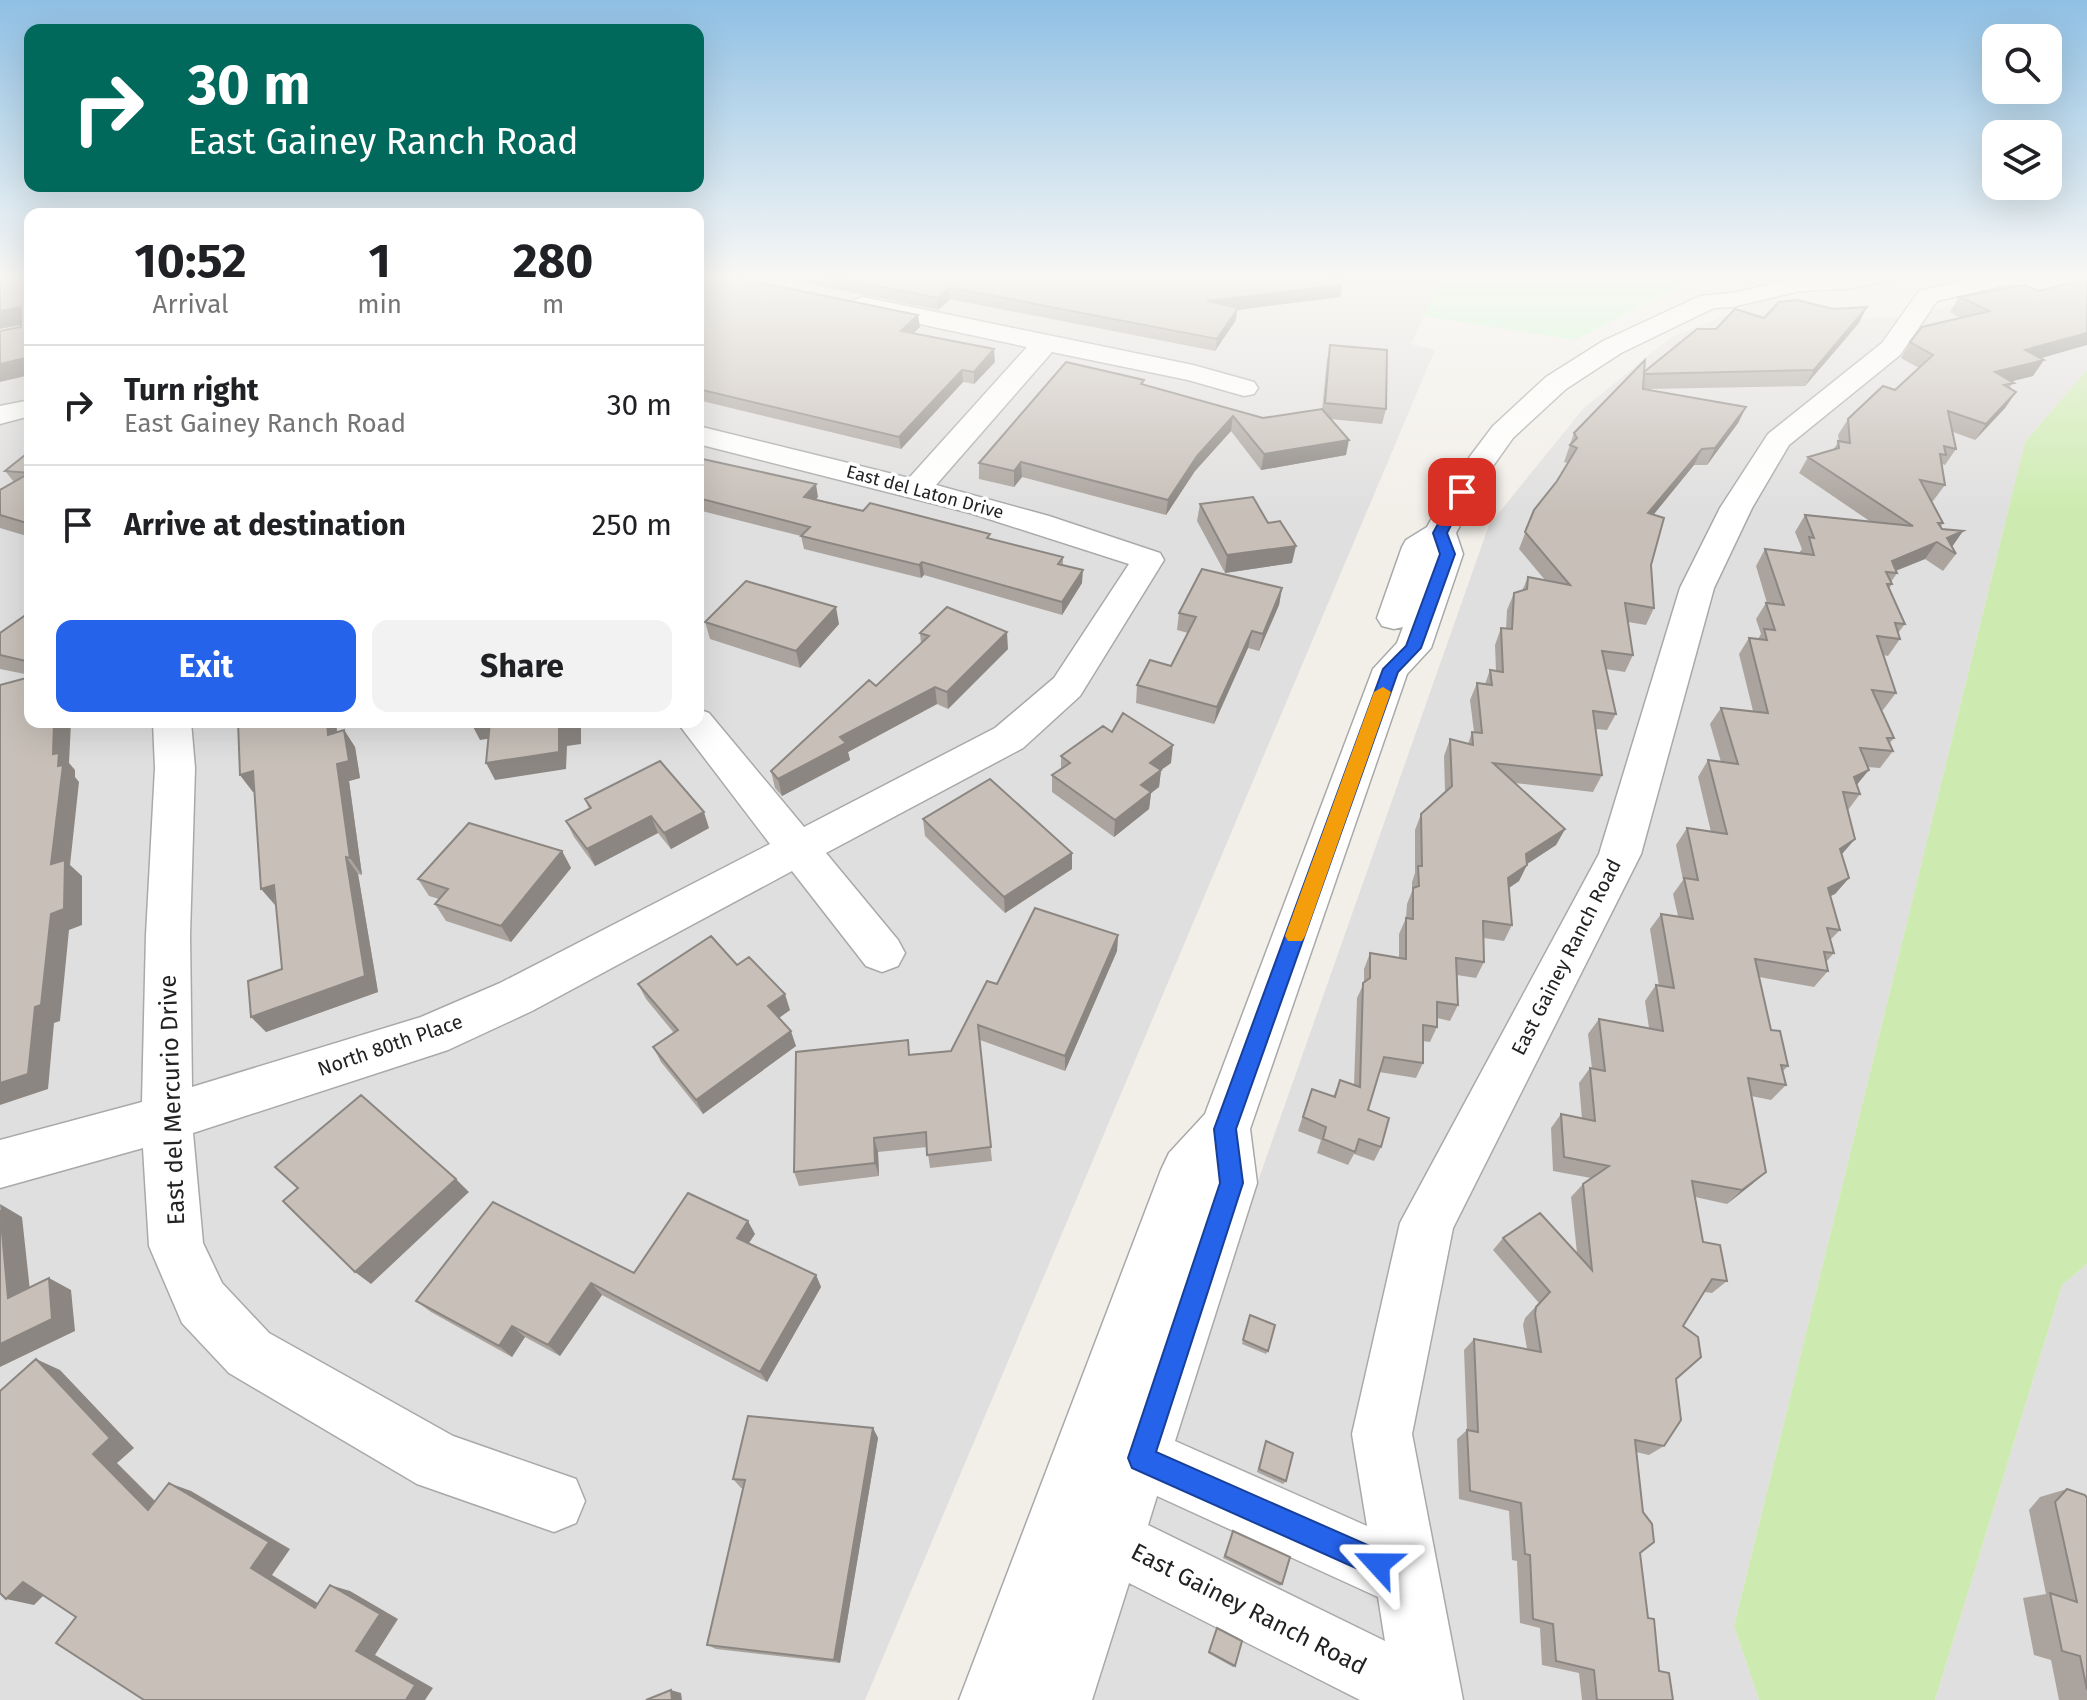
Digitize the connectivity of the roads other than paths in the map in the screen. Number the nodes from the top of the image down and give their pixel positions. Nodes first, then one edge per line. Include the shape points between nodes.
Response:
1 (1036, 353) edge
2 (1096, 353) edge
3 (1603, 353) edge
4 (1886, 353) edge
5 (1244, 388) dead end
6 (24, 409) edge
7 (0, 415) edge
8 (704, 436) edge
9 (917, 488) junction
10 (1148, 560) joint
11 (172, 728) edge
12 (701, 728) edge
13 (800, 848) junction
14 (882, 953) dead end
15 (167, 1118) junction
16 (0, 1164) edge
17 (1116, 1447) junction
18 (554, 1501) dead end
19 (1087, 1529) junction
20 (1406, 1576) junction
21 (1429, 1699) edge
22 (993, 1700) edge
23 (1058, 1700) edge

1 - 9 street
2 - 5 street
3 - 17 street, East Gainey Ranch Road via 1531,402 1486,454 1440,533 1447,554 1413,648 1391,669 1225,1129 1231,1183
4 - 20 street, East Gainey Ranch Road via 1778,440 1736,508 1697,588 1620,854 1427,1223 1382,1434
6 - 7 street
8 - 9 street, East del Laton Drive
9 - 10 street, East del Laton Drive
10 - 13 street, North 80th Place via 1067,687 1038,715 1009,738
11 - 15 street, East del Mercurio Drive
12 - 13 street
13 - 14 street
13 - 15 street, North 80th Place via 516,997 431,1035
15 - 16 street, North 80th Place
15 - 18 street, East del Mercurio Drive via 176,1246 202,1303 249,1353 439,1462
17 - 19 street, East Gainey Ranch Road
17 - 20 street
19 - 21 street, East Gainey Ranch Road
19 - 22 street, East Gainey Ranch Road
19 - 23 street, East Gainey Ranch Road
20 - 21 street, East Gainey Ranch Road

